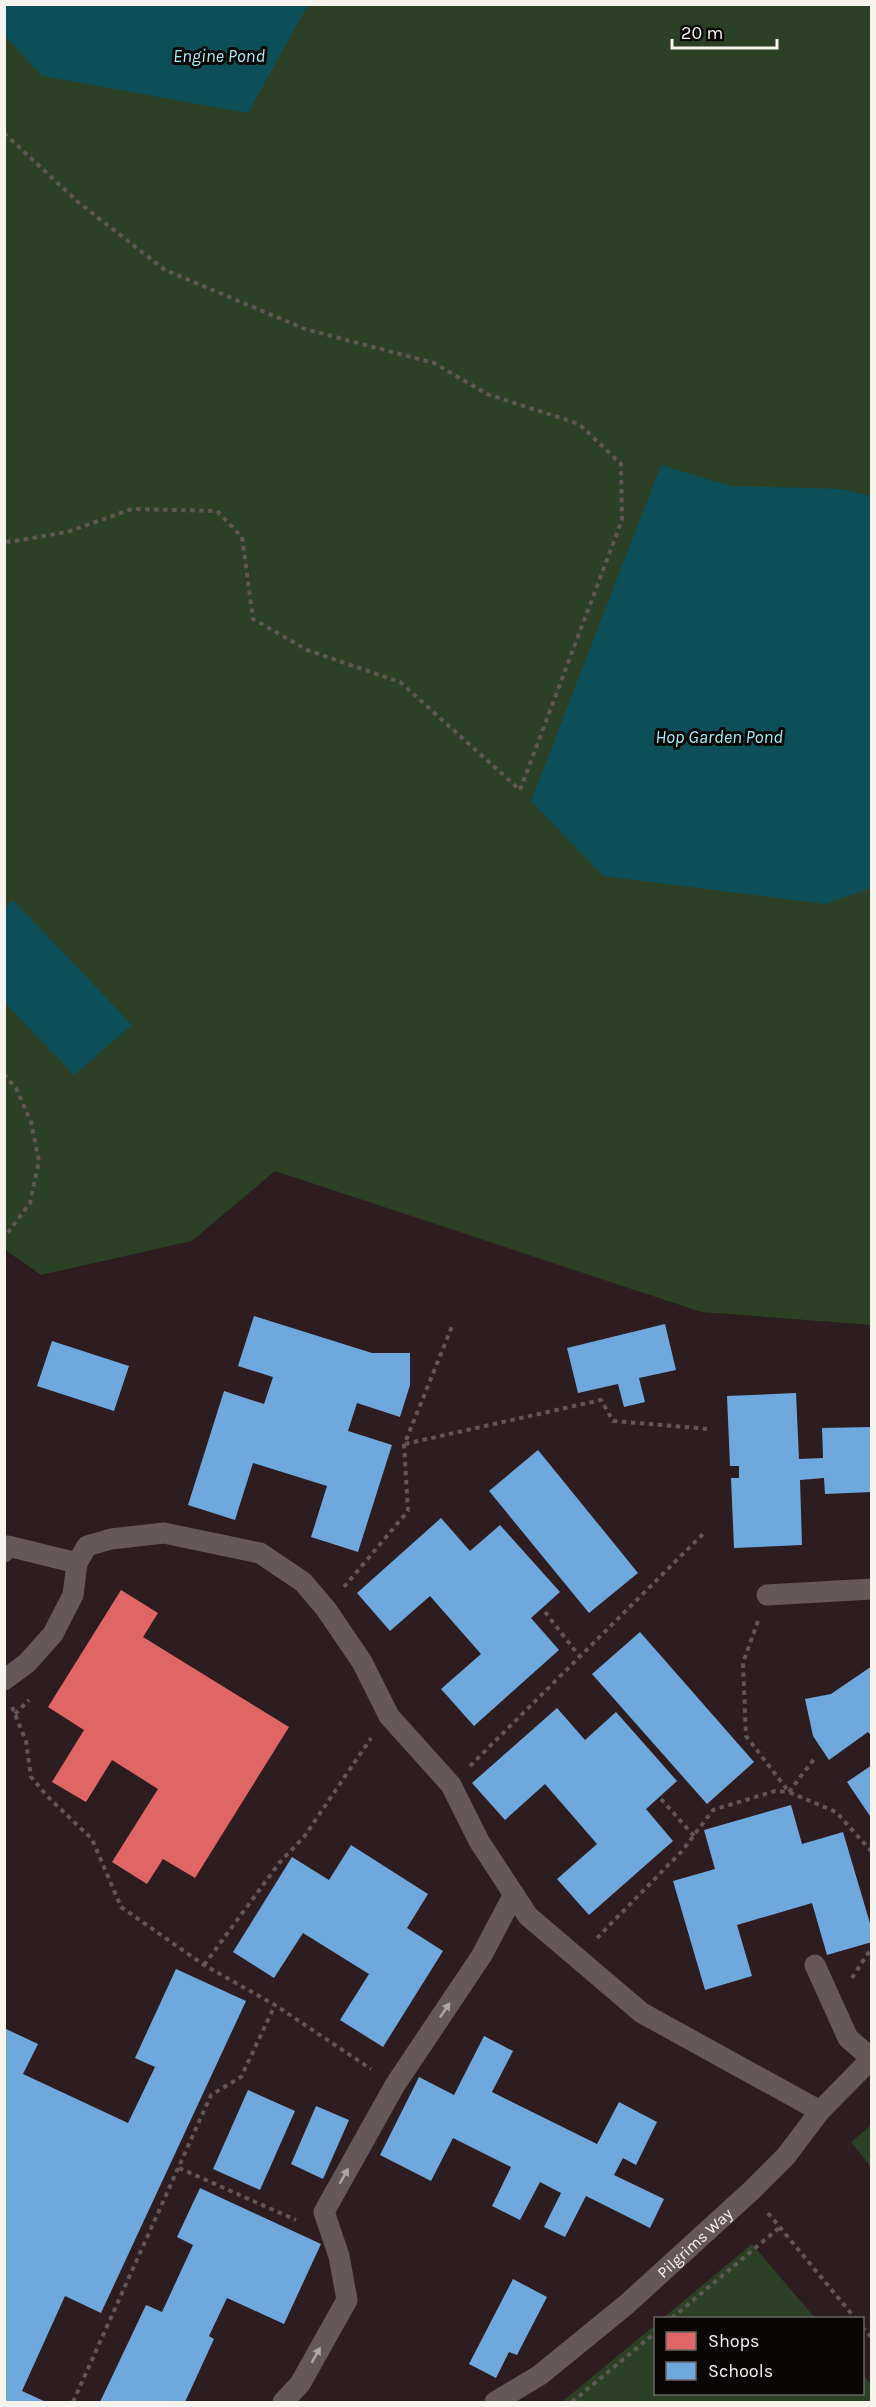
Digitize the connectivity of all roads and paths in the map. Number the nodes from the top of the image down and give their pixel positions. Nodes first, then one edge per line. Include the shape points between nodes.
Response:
1 (4, 133) edge
2 (4, 539) edge
3 (4, 1074) edge
4 (4, 1238) edge
5 (453, 1324) dead end
6 (709, 1430) dead end
7 (404, 1445) junction
8 (703, 1534) dead end
9 (6, 1545) edge
10 (77, 1563) junction
11 (872, 1590) edge
12 (767, 1595) joint
13 (326, 1609) junction
14 (545, 1612) dead end
15 (580, 1657) junction
16 (6, 1689) edge
17 (389, 1716) junction
18 (814, 1759) dead end
19 (451, 1785) junction
20 (789, 1792) junction
21 (661, 1799) dead end
22 (694, 1836) junction
23 (872, 1852) edge
24 (514, 1894) junction
25 (578, 1958) junction
26 (204, 1965) junction
27 (815, 1965) dead end
28 (275, 2005) junction
29 (871, 2058) edge
30 (395, 2085) junction
31 (820, 2110) junction
32 (179, 2168) junction
33 (751, 2191) junction
34 (780, 2228) junction
35 (333, 2236) junction
36 (674, 2317) edge
37 (853, 2317) edge
38 (654, 2334) edge
39 (73, 2403) edge
40 (283, 2403) edge
41 (495, 2403) edge
42 (572, 2403) edge

1 - 2 path via 78,202 165,270 305,328 434,363 487,394 579,424 621,464 622,520 520,790 400,682 307,650 253,619 242,537 217,511 132,509 67,532 9,542
3 - 4 path via 16,1088 31,1122 39,1161 30,1203
5 - 7 path
6 - 7 path via 613,1421 601,1400
7 - 13 path via 408,1511
8 - 15 path
9 - 10 lane
10 - 13 lane via 87,1546 164,1533 260,1553 303,1582
10 - 16 lane via 73,1595 53,1634
11 - 12 lane
12 - 20 path via 743,1663 746,1736
13 - 17 lane via 362,1662
14 - 15 path
15 - 19 path
16 - 26 path via 26,1741 32,1777 92,1839 121,1907
17 - 19 lane
17 - 26 path via 362,1749 304,1837
18 - 20 path
19 - 24 lane via 479,1841
20 - 22 path via 775,1791 713,1810
20 - 23 path via 836,1812
21 - 22 path
22 - 25 path
24 - 25 lane via 528,1916
30 -> 24 lane via 482,1955
25 - 31 lane via 642,2013
26 - 28 path
27 - 29 lane via 848,2038
28 - 30 path
28 - 32 path via 240,2077 211,2095
29 - 31 lane, Pilgrims Way
35 -> 30 lane via 324,2212
31 - 33 lane, Pilgrims Way via 786,2156
32 - 35 path
32 - 39 path
33 - 34 path
33 - 41 lane, Pilgrims Way via 627,2304 540,2374
34 - 36 path
34 - 37 path
40 -> 35 lane via 300,2384 347,2300
38 - 42 path

